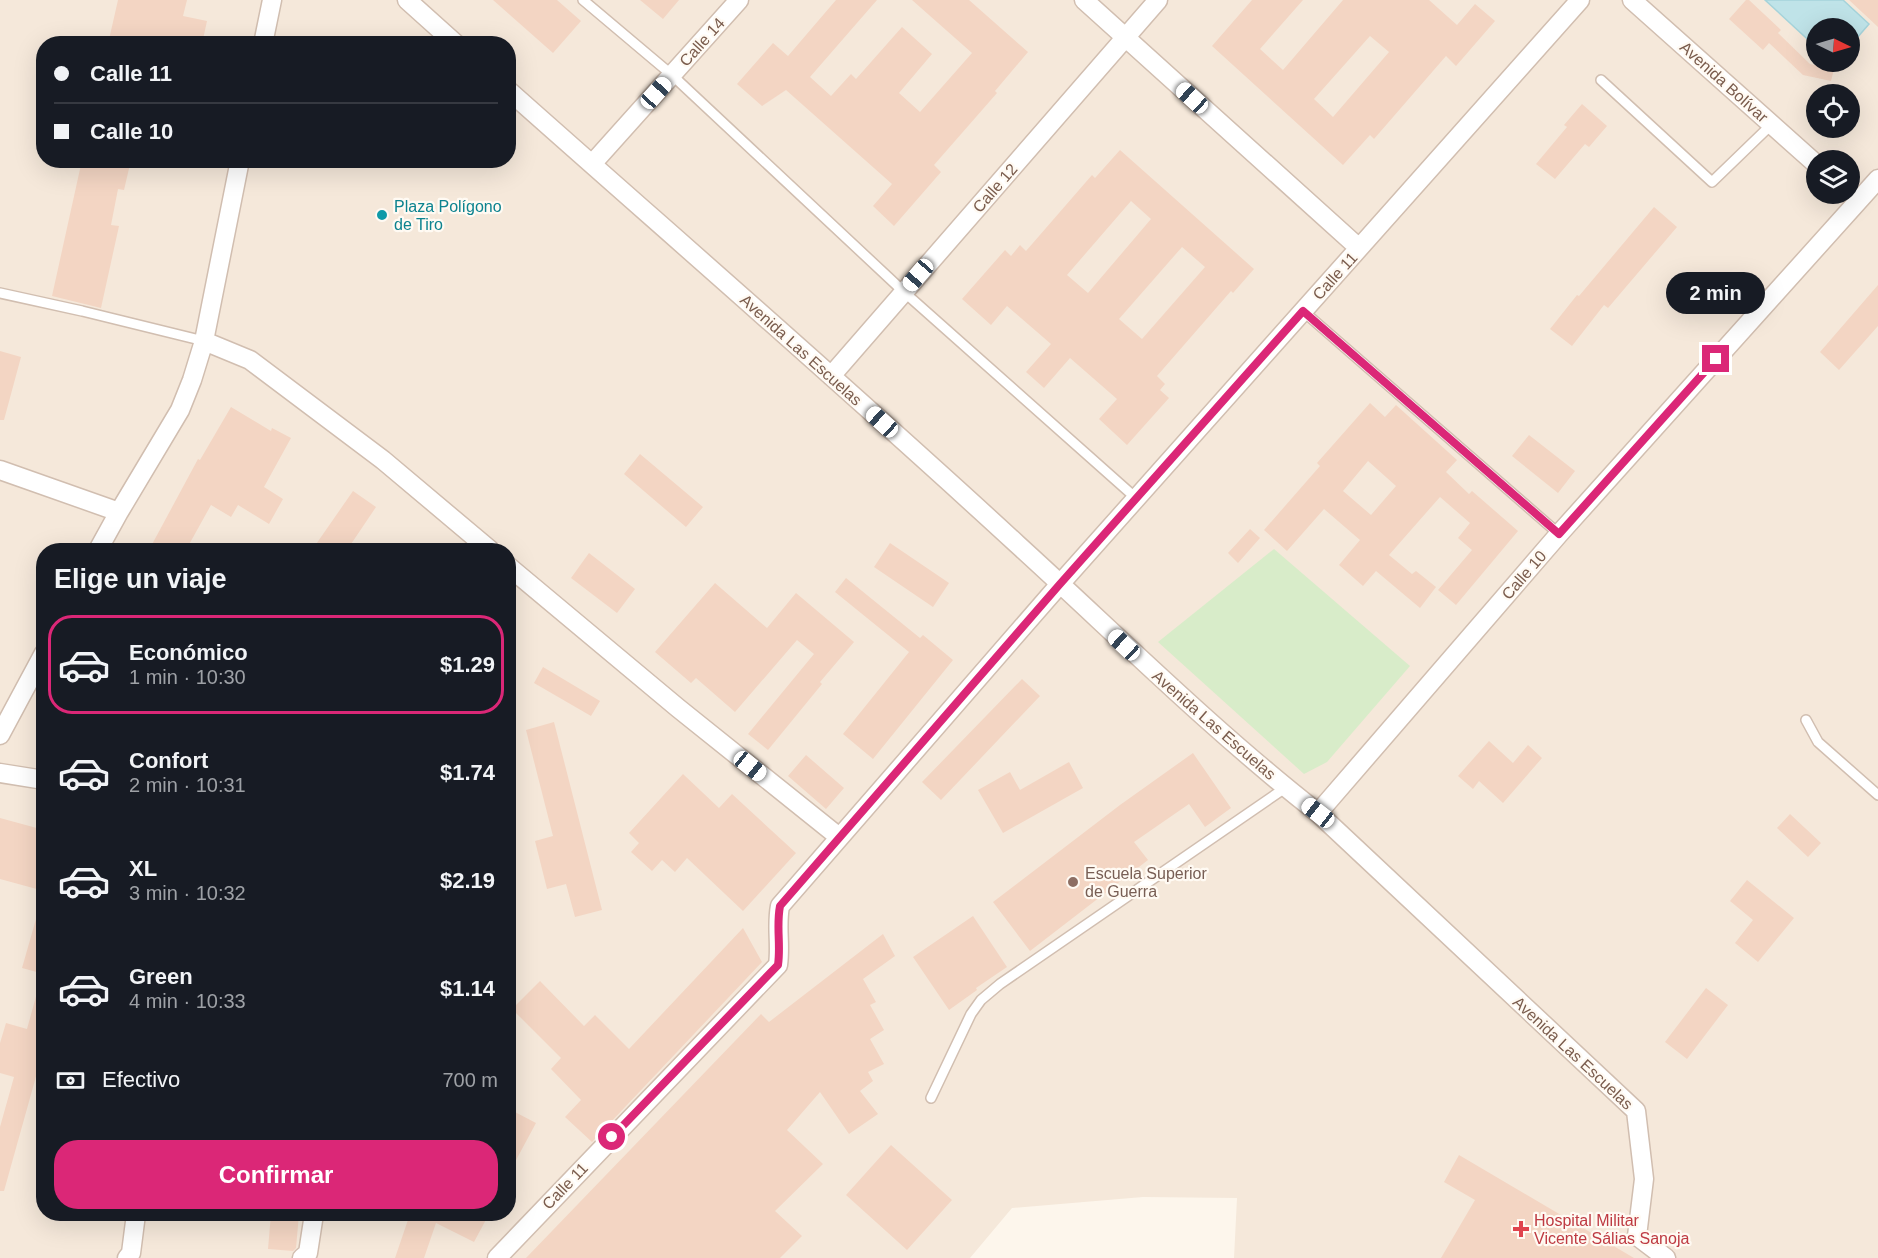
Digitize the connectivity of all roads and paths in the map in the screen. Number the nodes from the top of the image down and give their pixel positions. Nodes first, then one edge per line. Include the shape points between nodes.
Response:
1 (272, 0) edge
2 (407, 0) edge
3 (583, 0) edge
4 (739, 0) edge
5 (1084, 0) edge
6 (1158, 0) edge
7 (1580, 0) edge
8 (1632, 0) edge
9 (265, 36) edge
10 (447, 36) edge
11 (1126, 38) junction
12 (672, 75) junction
13 (1601, 80) dead end
14 (516, 97) edge
15 (1772, 124) junction
16 (1806, 155) edge
17 (592, 164) junction
18 (238, 168) edge
19 (1878, 178) edge
20 (1860, 192) edge
21 (1848, 204) edge
22 (1359, 248) junction
23 (904, 292) junction
24 (0, 293) edge
25 (1303, 311) junction
26 (204, 341) junction
27 (831, 376) junction
28 (0, 470) edge
29 (1137, 499) junction
30 (119, 512) junction
31 (1559, 534) junction
32 (102, 543) edge
33 (482, 543) edge
34 (516, 573) edge
35 (1060, 584) junction
36 (36, 665) edge
37 (6, 709) edge
38 (1806, 720) dead end
39 (0, 735) edge
40 (0, 773) edge
41 (36, 779) edge
42 (1285, 788) junction
43 (1878, 795) edge
44 (1318, 813) junction
45 (839, 837) junction
46 (931, 1098) dead end
47 (134, 1221) edge
48 (313, 1221) edge
49 (127, 1258) edge
50 (302, 1258) edge
51 (497, 1258) edge
52 (1666, 1258) edge

1 - 9 street
2 - 10 street
3 - 12 lane
4 - 12 street, Calle 14
5 - 11 street
6 - 11 street, Calle 12
7 - 22 street, Calle 11
8 - 15 street, Avenida Bolívar
11 - 22 street
11 - 23 street, Calle 12
12 - 17 street, Calle 14
12 - 23 lane
13 - 15 lane via 1712,182
14 - 17 street, Avenida Las Escuelas
15 - 16 street, Avenida Bolívar
17 - 27 street, Avenida Las Escuelas
18 - 26 street
19 - 20 street, Calle 10
21 - 31 street, Calle 10
22 - 25 street, Calle 11
23 - 27 street, Calle 12
23 - 29 lane
24 - 26 lane
25 - 29 street, Calle 11
25 - 31 lane
26 - 30 street via 180,410
26 - 33 street via 250,360 383,460
27 - 35 street, Avenida Las Escuelas
28 - 30 street
29 - 35 street, Calle 11
30 - 32 street
31 - 44 street, Calle 10
34 - 45 street
35 - 42 street, Avenida Las Escuelas
35 - 45 street, Calle 11
36 - 37 street
37 - 39 street
38 - 43 lane via 1818,742
40 - 41 street
42 - 44 street, Avenida Las Escuelas
42 - 46 lane via 981,1000
44 - 52 street, Avenida Las Escuelas via 1636,1111 1644,1179 1637,1236
45 - 51 street, Calle 11 via 780,906 778,965
47 - 49 street
48 - 50 street via 308,1253

